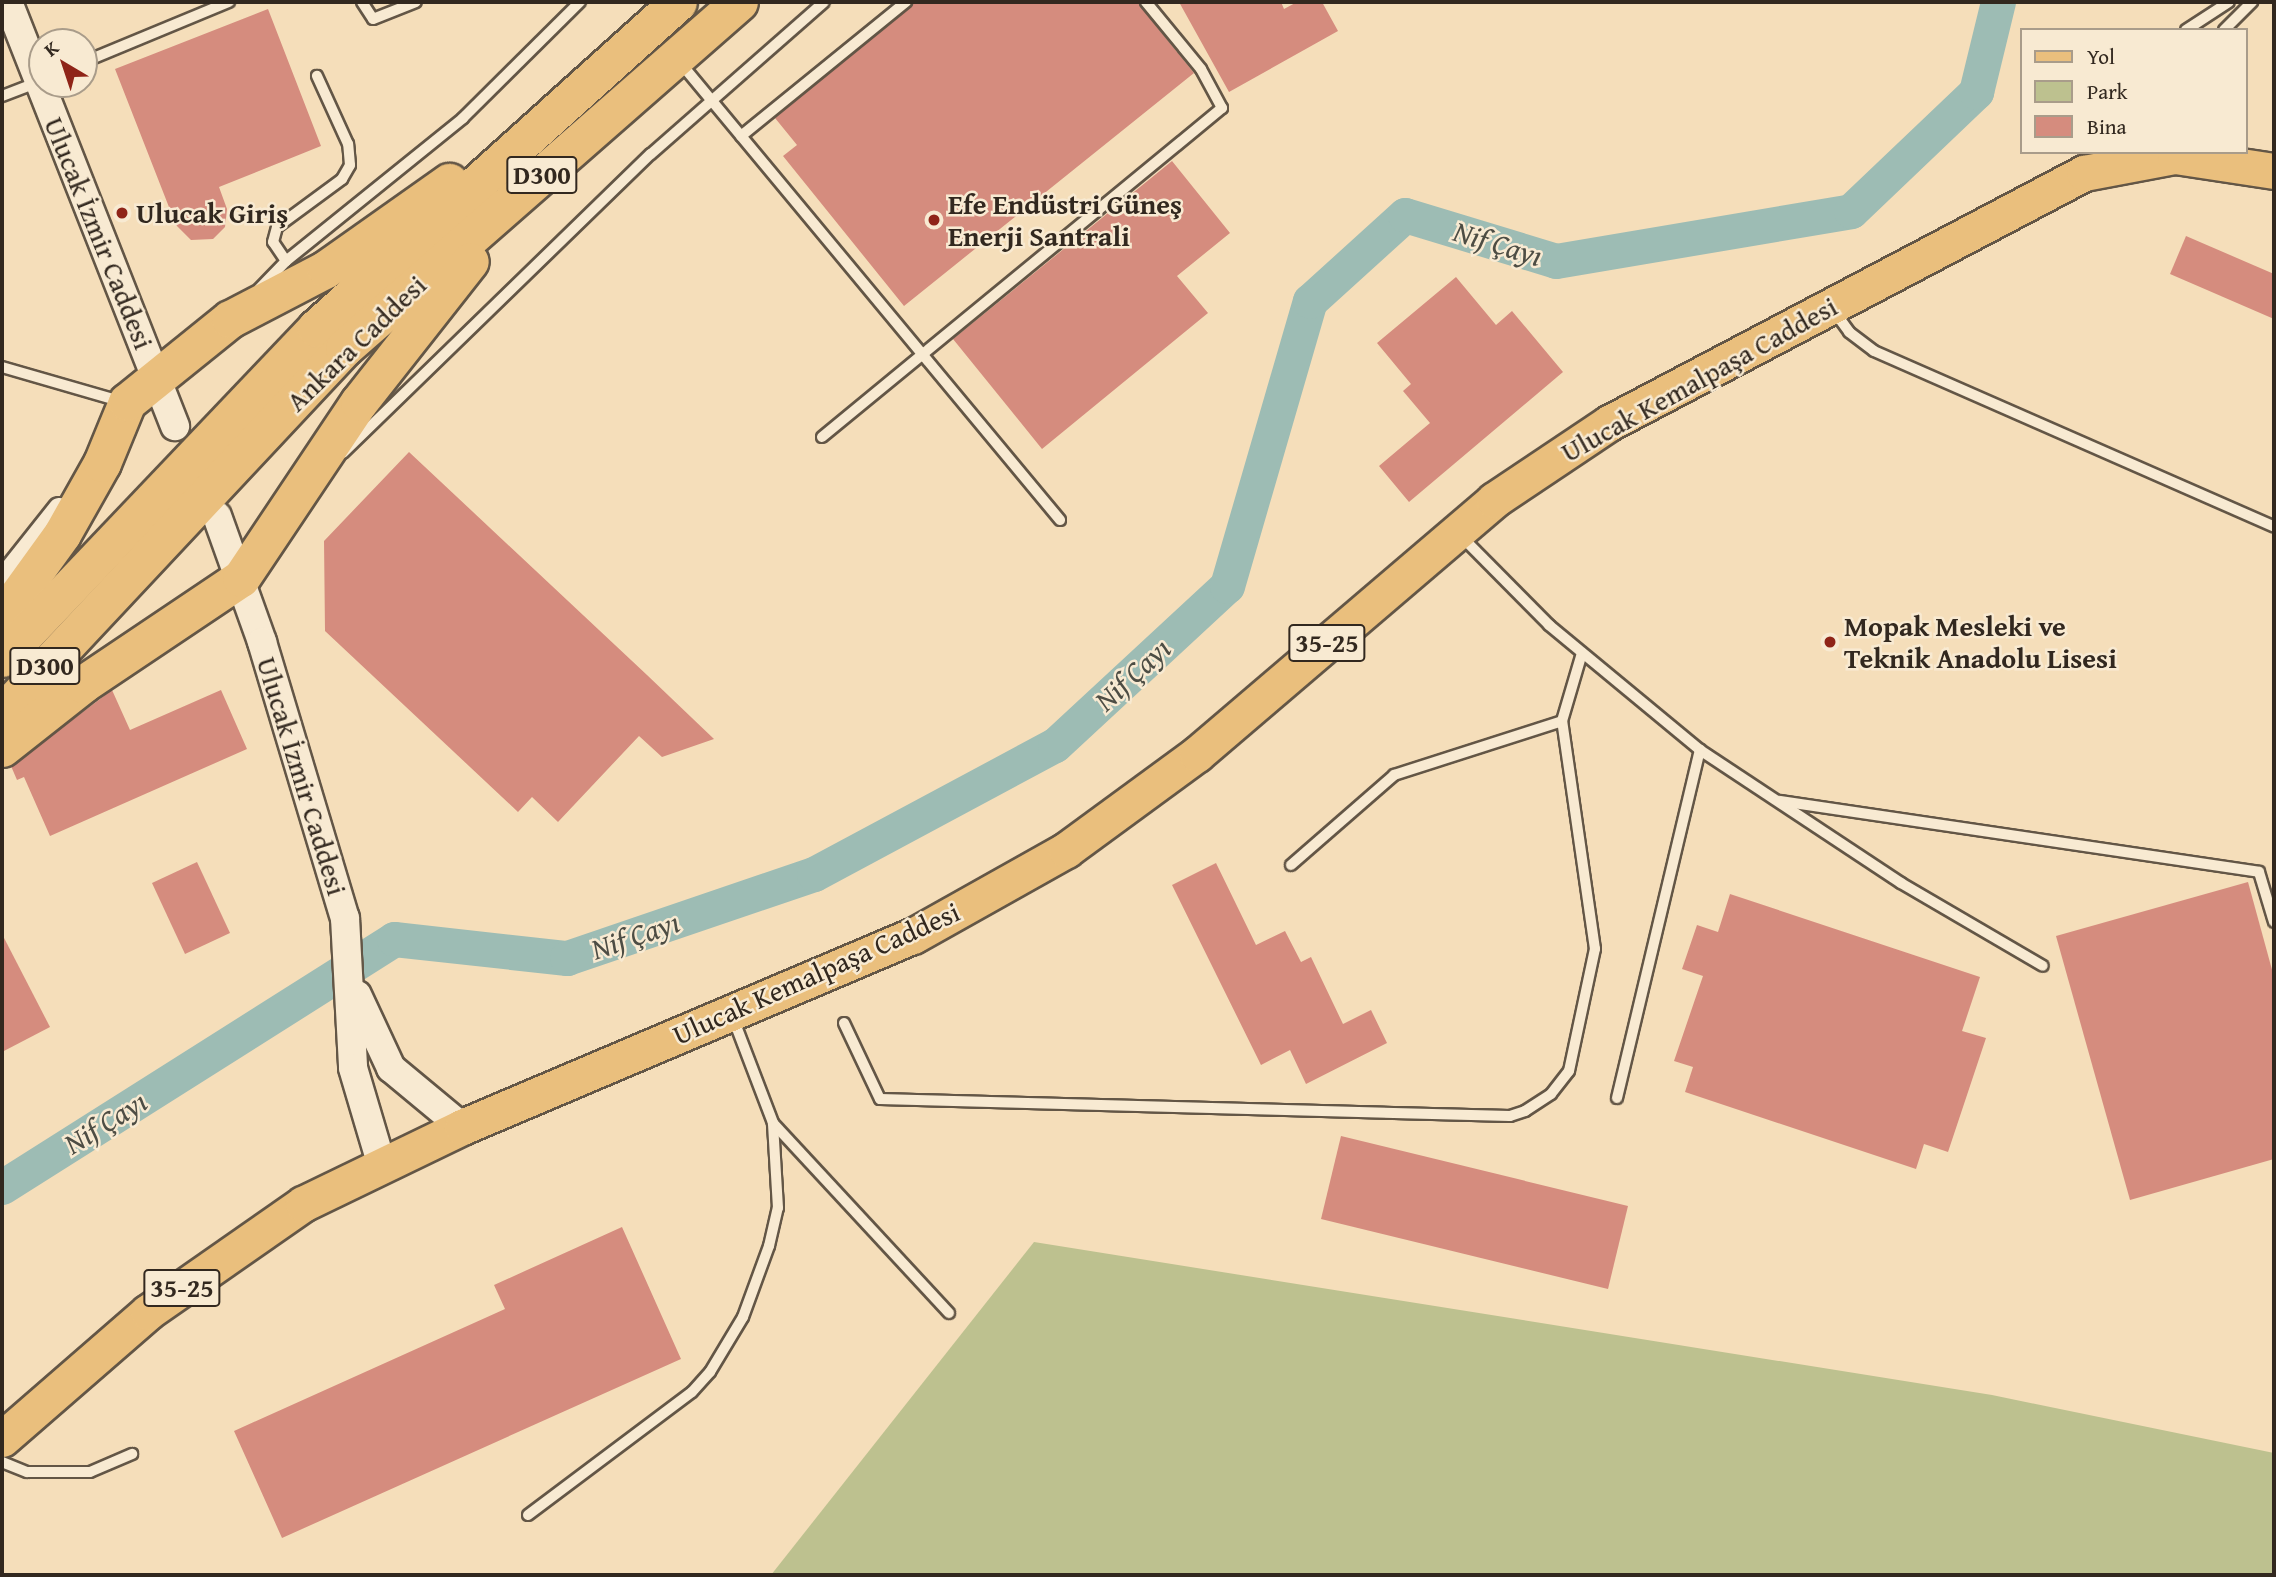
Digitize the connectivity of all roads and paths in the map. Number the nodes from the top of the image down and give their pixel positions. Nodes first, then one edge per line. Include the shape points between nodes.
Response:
1 (8, 2) edge
2 (229, 2) edge
3 (362, 2) edge
4 (416, 2) edge
5 (580, 2) edge
6 (678, 2) edge
7 (739, 2) edge
8 (824, 2) edge
9 (906, 2) edge
10 (1146, 2) edge
11 (2229, 2) edge
12 (2252, 2) edge
13 (2189, 28) edge
14 (2226, 28) edge
15 (28, 50) edge
16 (98, 56) edge
17 (676, 58) junction
18 (317, 76) dead end
19 (595, 77) junction
20 (28, 86) edge
21 (2, 96) edge
22 (48, 98) edge
23 (712, 101) junction
24 (589, 133) junction
25 (741, 136) junction
26 (2207, 156) edge
27 (2122, 159) edge
28 (2274, 172) edge
29 (286, 261) junction
30 (1831, 306) junction
31 (230, 319) junction
32 (923, 355) junction
33 (2, 367) edge
34 (156, 379) junction
35 (127, 402) junction
36 (176, 426) dead end
37 (822, 437) dead end
38 (102, 463) junction
39 (305, 488) junction
40 (217, 516) dead end
41 (1060, 520) dead end
42 (2274, 527) edge
43 (1457, 531) junction
44 (242, 578) junction
45 (2, 581) edge
46 (2, 617) edge
47 (1582, 653) junction
48 (2, 658) edge
49 (2, 713) edge
50 (1562, 721) junction
51 (2, 748) edge
52 (1700, 750) junction
53 (1776, 800) junction
54 (1290, 865) dead end
55 (2274, 922) edge
56 (2043, 966) dead end
57 (352, 986) junction
58 (732, 1013) junction
59 (844, 1023) dead end
60 (1617, 1098) dead end
61 (774, 1123) junction
62 (462, 1127) junction
63 (382, 1166) junction
64 (949, 1313) dead end
65 (2, 1439) edge
66 (132, 1454) dead end
67 (2, 1462) edge
68 (528, 1515) dead end

1 - 15 street, Ulucak İzmir Caddesi
2 - 16 lane
3 - 4 lane via 373,19
5 - 29 lane via 463,118
6 - 19 highway, Ankara Caddesi / D300
7 - 17 highway, Ankara Caddesi / D300
8 - 23 lane
9 - 25 lane
10 - 32 lane via 1201,69 1222,108
11 - 13 lane
12 - 14 lane
17 - 23 lane
17 - 24 highway, Ankara Caddesi / D300
18 - 29 lane via 351,158 341,179 277,227 273,242
19 - 31 highway via 326,269
19 - 48 highway, Ankara Caddesi / D300 via 316,328
20 - 21 lane
22 - 34 street, Ulucak İzmir Caddesi
23 - 25 lane
23 - 39 lane
24 - 39 highway via 458,274 359,402
24 - 49 highway, Ankara Caddesi / D300 via 344,348
25 - 32 lane
26 - 27 main road, Ulucak Kemalpaşa Caddesi / 35-25
26 - 28 main road, Ulucak Kemalpaşa Caddesi / 35-25
27 - 30 main road, Ulucak Kemalpaşa Caddesi / 35-25 via 2084,173
29 - 31 lane
30 - 42 lane via 1849,332 1874,351
30 - 43 main road, Ulucak Kemalpaşa Caddesi / 35-25 via 1609,423
31 - 34 highway
32 - 37 lane
32 - 41 lane
33 - 35 lane
34 - 35 highway
34 - 36 street, Ulucak İzmir Caddesi
35 - 38 highway
38 - 45 street
38 - 46 highway via 62,534
39 - 44 highway
40 - 44 street, Ulucak İzmir Caddesi
43 - 47 lane
43 - 58 main road, Ulucak Kemalpaşa Caddesi / 35-25 via 1197,754 1066,850 913,936
44 - 51 highway via 83,684
44 - 57 street, Ulucak İzmir Caddesi via 345,918
47 - 50 lane
47 - 52 lane
50 - 54 lane via 1394,775
50 - 59 lane via 1595,949 1569,1071 1551,1094 1525,1111 1510,1116 880,1099
52 - 53 lane
52 - 60 lane
53 - 55 lane via 2259,872
53 - 56 lane via 1901,883
57 - 62 street via 391,1068
57 - 63 street via 353,1068
58 - 61 lane
58 - 62 main road, Ulucak Kemalpaşa Caddesi / 35-25
61 - 64 lane
61 - 68 lane via 779,1208 743,1317 710,1372 692,1392
62 - 63 main road, Ulucak Kemalpaşa Caddesi / 35-25
63 - 65 main road, Ulucak Kemalpaşa Caddesi / 35-25 via 303,1204 148,1312
66 - 67 lane via 90,1472 27,1472

